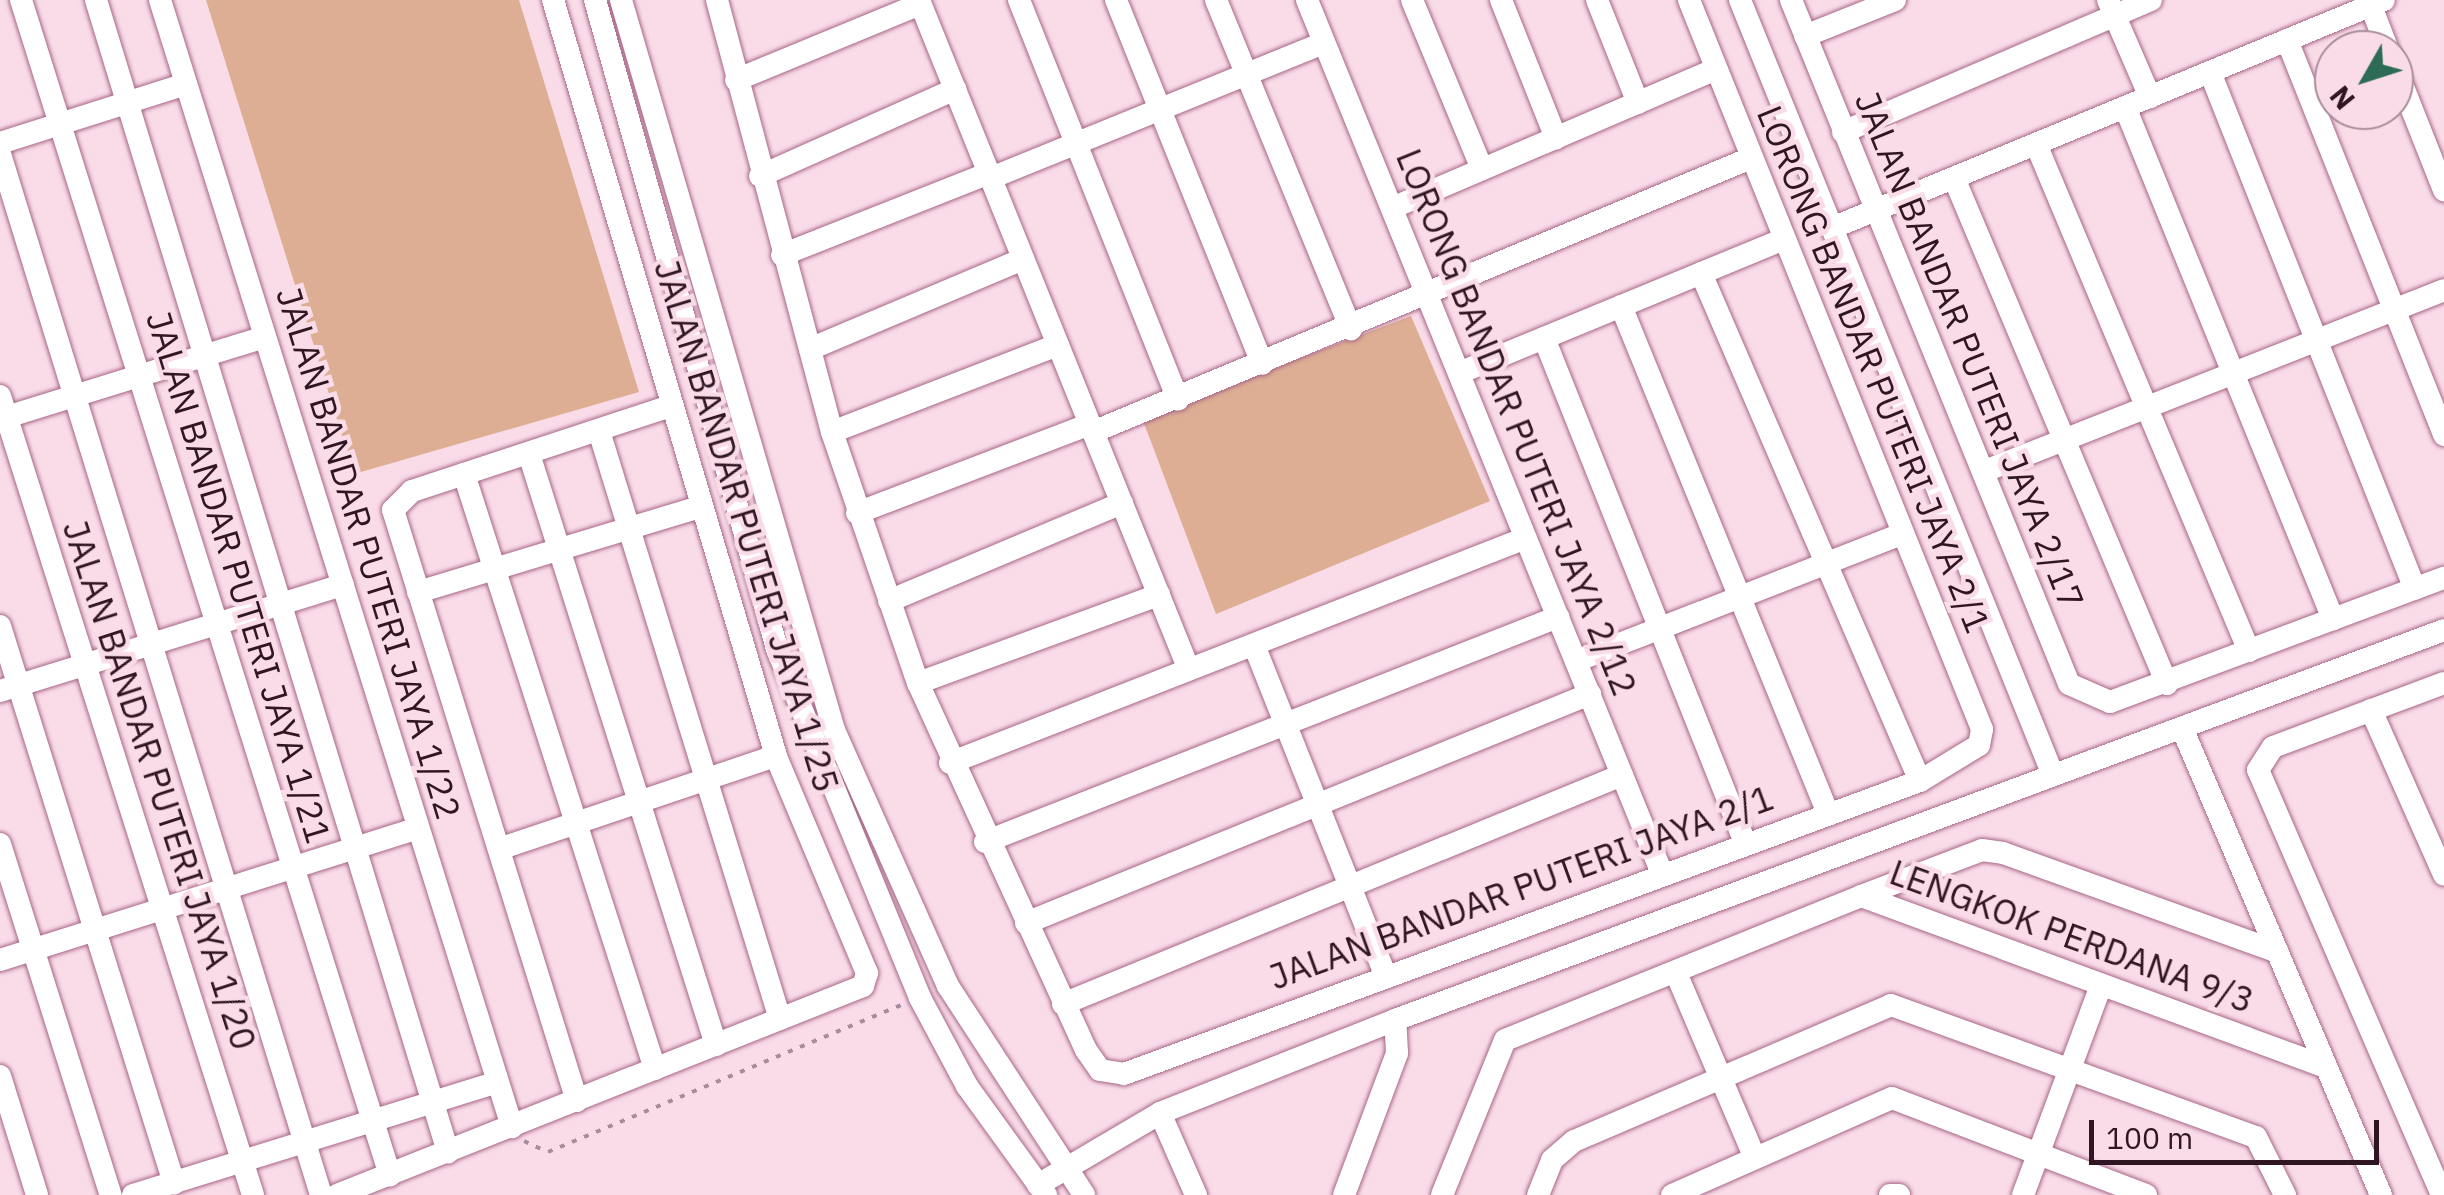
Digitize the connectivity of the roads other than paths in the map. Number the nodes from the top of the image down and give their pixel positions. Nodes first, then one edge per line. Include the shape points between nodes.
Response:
1 (21, 0) edge
2 (96, 0) edge
3 (160, 0) edge
4 (552, 0) edge
5 (594, 0) edge
6 (622, 0) edge
7 (1018, 0) edge
8 (1116, 0) edge
9 (1216, 0) edge
10 (1307, 0) edge
11 (1412, 0) edge
12 (1500, 0) edge
13 (1596, 0) edge
14 (1689, 0) edge
15 (1740, 0) edge
16 (1790, 0) edge
17 (1895, 0) edge
18 (2152, 0) edge
19 (720, 1) edge
20 (920, 2) edge
21 (2378, 3) edge
22 (2111, 8) edge
23 (2384, 30) edge
24 (1805, 36) junction
25 (2287, 40) junction
26 (1324, 42) junction
27 (1716, 70) junction
28 (2210, 72) junction
29 (1246, 74) junction
30 (736, 80) junction
31 (186, 84) junction
32 (954, 89) junction
33 (2150, 97) junction
34 (128, 102) junction
35 (1638, 103) junction
36 (2125, 107) junction
37 (1160, 110) junction
38 (2414, 114) edge
39 (60, 124) junction
40 (1843, 132) junction
41 (1556, 138) junction
42 (660, 141) junction
43 (0, 142) edge
44 (1076, 144) junction
45 (2036, 144) junction
46 (636, 147) junction
47 (0, 154) edge
48 (596, 156) junction
49 (1752, 158) junction
50 (1482, 169) junction
51 (760, 176) junction
52 (990, 176) junction
53 (1954, 178) junction
54 (2444, 190) edge
55 (1392, 208) junction
56 (1877, 210) junction
57 (1832, 228) junction
58 (1784, 239) junction
59 (782, 254) junction
60 (1023, 259) junction
61 (1702, 273) junction
62 (2444, 290) edge
63 (1428, 298) junction
64 (1621, 306) junction
65 (2394, 309) junction
66 (1351, 329) junction
67 (265, 337) junction
68 (1544, 338) junction
69 (2316, 340) junction
70 (1058, 345) junction
71 (810, 348) junction
72 (205, 356) junction
73 (1262, 364) junction
74 (1459, 373) junction
75 (2233, 373) junction
76 (139, 376) junction
77 (74, 396) junction
78 (1178, 398) junction
79 (668, 407) junction
80 (2147, 407) junction
81 (2, 411) edge
82 (1092, 428) junction
83 (599, 431) junction
84 (832, 432) junction
85 (2444, 434) edge
86 (2064, 440) junction
87 (530, 454) junction
88 (1984, 472) junction
89 (464, 474) junction
90 (1122, 503) junction
91 (698, 507) junction
92 (857, 514) junction
93 (629, 528) junction
94 (1902, 534) junction
95 (1526, 538) junction
96 (560, 549) junction
97 (1825, 565) junction
98 (496, 568) junction
99 (2444, 578) edge
100 (342, 585) junction
101 (2415, 589) junction
102 (418, 592) junction
103 (1159, 595) junction
104 (1740, 598) junction
105 (888, 601) junction
106 (280, 604) junction
107 (1558, 617) junction
108 (2333, 619) junction
109 (217, 624) junction
110 (0, 626) edge
111 (1657, 629) junction
112 (2444, 630) edge
113 (151, 644) junction
114 (1254, 645) junction
115 (2249, 651) junction
116 (1576, 660) junction
117 (85, 664) junction
118 (1189, 670) junction
119 (918, 683) junction
120 (2444, 683) edge
121 (2167, 684) junction
122 (9, 688) edge
123 (1590, 694) junction
124 (2371, 710) junction
125 (1285, 723) junction
126 (2182, 728) junction
127 (776, 756) junction
128 (1965, 759) joint
129 (950, 763) junction
130 (1622, 775) junction
131 (2052, 776) junction
132 (706, 780) junction
133 (1920, 781) junction
134 (639, 802) junction
135 (1318, 804) junction
136 (1827, 811) junction
137 (576, 823) junction
138 (418, 828) junction
139 (1744, 840) junction
140 (985, 842) junction
141 (0, 844) edge
142 (355, 848) junction
143 (498, 849) junction
144 (294, 868) junction
145 (1662, 870) junction
146 (2444, 875) edge
147 (1350, 887) junction
148 (226, 889) junction
149 (1861, 896) junction
150 (162, 909) junction
151 (1026, 923) junction
152 (95, 930) junction
153 (33, 950) junction
154 (2278, 952) junction
155 (0, 960) edge
156 (1676, 973) junction
157 (1385, 974) junction
158 (2101, 986) junction
159 (1063, 1004) junction
160 (780, 1019) junction
161 (1395, 1020) junction
162 (716, 1045) junction
163 (2326, 1066) junction
164 (2070, 1068) junction
165 (655, 1069) junction
166 (1720, 1075) junction
167 (0, 1076) edge
168 (498, 1082) junction
169 (577, 1100) junction
170 (432, 1102) junction
171 (1160, 1113) junction
172 (373, 1120) junction
173 (512, 1127) junction
174 (304, 1142) junction
175 (448, 1152) junction
176 (2037, 1153) junction
177 (1754, 1156) junction
178 (242, 1161) junction
179 (1063, 1168) junction
180 (390, 1174) junction
181 (174, 1182) junction
182 (1042, 1190) edge
183 (37, 1195) edge
184 (111, 1195) edge
185 (134, 1195) edge
186 (253, 1195) edge
187 (321, 1195) edge
188 (337, 1195) edge
189 (1084, 1195) edge
190 (1196, 1195) edge
191 (1344, 1195) edge
192 (1442, 1195) edge
193 (1538, 1195) edge
194 (1672, 1195) edge
195 (1890, 1195) edge
196 (1899, 1195) edge
197 (2023, 1195) edge
198 (2146, 1195) edge
199 (2284, 1195) edge
200 (2380, 1195) edge
201 (2442, 1195) edge

1 - 39 street, JALAN BANDAR PUTERI JAYA 1/21
2 - 34 street
3 - 31 street, JALAN BANDAR PUTERI JAYA 1/22
4 - 48 street, JALAN BANDAR PUTERI JAYA 1/25
5 - 46 street
6 - 42 street
7 - 44 street
8 - 37 street
9 - 29 street
10 - 26 street, LORONG BANDAR PUTERI JAYA 2/12
11 - 50 street
12 - 41 street
13 - 35 street
14 - 27 street, LORONG BANDAR PUTERI JAYA 2/1
15 - 57 street
16 - 24 street, JALAN BANDAR PUTERI JAYA 2/17
17 - 24 street
18 - 22 street
19 - 30 street
20 - 30 street
20 - 32 street
21 - 23 street
21 - 25 street
22 - 33 street
22 - 40 street
24 - 40 street, JALAN BANDAR PUTERI JAYA 2/17
25 - 28 street
25 - 65 street
26 - 29 street
26 - 55 street, LORONG BANDAR PUTERI JAYA 2/12
27 - 35 street
27 - 49 street, LORONG BANDAR PUTERI JAYA 2/1
28 - 33 street
28 - 69 street
29 - 37 street
29 - 66 street
30 - 51 street
31 - 34 street
31 - 67 street, JALAN BANDAR PUTERI JAYA 1/22
32 - 51 street
32 - 52 street
33 - 36 street
34 - 39 street
34 - 72 street
35 - 41 street
36 - 45 street
36 - 75 street
37 - 44 street
37 - 73 street
38 - 54 street
39 - 43 street
39 - 76 street, JALAN BANDAR PUTERI JAYA 1/21
40 - 56 street, JALAN BANDAR PUTERI JAYA 2/17
41 - 50 street
42 - 46 street
42 - 179 street via 834,730 948,986
44 - 52 street
44 - 78 street
45 - 53 street
45 - 80 street
46 - 48 street
46 - 182 street via 777,649 920,998 968,1086
47 - 77 street
48 - 79 street, JALAN BANDAR PUTERI JAYA 1/25
49 - 58 street, LORONG BANDAR PUTERI JAYA 2/1
49 - 63 street
50 - 55 street
51 - 59 street
52 - 59 street
52 - 60 street
53 - 56 street
53 - 86 street
55 - 63 street, LORONG BANDAR PUTERI JAYA 2/12
56 - 57 street
56 - 88 street, JALAN BANDAR PUTERI JAYA 2/17
57 - 131 street
58 - 61 street
58 - 94 street, LORONG BANDAR PUTERI JAYA 2/1
59 - 71 street
60 - 70 street
60 - 71 street
61 - 64 street
61 - 97 street
62 - 65 street
63 - 66 street
63 - 74 street, LORONG BANDAR PUTERI JAYA 2/12
64 - 68 street
64 - 104 street
65 - 69 street
65 - 85 street
66 - 73 street
67 - 72 street
67 - 100 street, JALAN BANDAR PUTERI JAYA 1/22
68 - 74 street
68 - 111 street
69 - 75 street
69 - 101 street
70 - 82 street
70 - 84 street
71 - 84 street
72 - 76 street
72 - 106 street
73 - 78 street
74 - 95 street, LORONG BANDAR PUTERI JAYA 2/12
75 - 80 street
75 - 108 street
76 - 77 street
76 - 109 street, JALAN BANDAR PUTERI JAYA 1/21
77 - 81 street
77 - 113 street
78 - 82 street
79 - 83 street
79 - 91 street, JALAN BANDAR PUTERI JAYA 1/25
80 - 86 street
80 - 115 street
81 - 117 street, JALAN BANDAR PUTERI JAYA 1/20
82 - 90 street
82 - 92 street
83 - 87 street
83 - 93 street
84 - 92 street
86 - 88 street
86 - 121 street
87 - 89 street
87 - 96 street
88 - 121 street, JALAN BANDAR PUTERI JAYA 2/17 via 2064,675 2083,696 2110,702
89 - 98 street
89 - 102 street via 399,499 393,510
90 - 103 street
90 - 105 street
91 - 93 street
91 - 127 street, JALAN BANDAR PUTERI JAYA 1/25
92 - 105 street
93 - 96 street
93 - 132 street
94 - 97 street
94 - 128 street, LORONG BANDAR PUTERI JAYA 2/1 via 1982,729
95 - 107 street, LORONG BANDAR PUTERI JAYA 2/12
95 - 114 street
96 - 98 street
96 - 134 street
97 - 104 street
97 - 133 street
98 - 102 street
98 - 137 street
99 - 101 street
100 - 106 street
100 - 138 street, JALAN BANDAR PUTERI JAYA 1/22
101 - 108 street
102 - 143 street
103 - 118 street
103 - 119 street
104 - 111 street
104 - 136 street
105 - 119 street
106 - 109 street
106 - 142 street
107 - 116 street, LORONG BANDAR PUTERI JAYA 2/12
107 - 125 street
108 - 115 street
109 - 113 street
109 - 144 street, JALAN BANDAR PUTERI JAYA 1/21
110 - 122 street
111 - 116 street
111 - 139 street
112 - 126 street
113 - 117 street
113 - 148 street
114 - 118 street
114 - 125 street
115 - 121 street
116 - 123 street, LORONG BANDAR PUTERI JAYA 2/12
117 - 122 street
117 - 150 street, JALAN BANDAR PUTERI JAYA 1/20
118 - 129 street
119 - 129 street
120 - 124 street
122 - 152 street
123 - 130 street, LORONG BANDAR PUTERI JAYA 2/12
123 - 135 street
124 - 146 street
124 - 201 street via 2262,755 2258,770
125 - 135 street
125 - 140 street
126 - 131 street
126 - 154 street
127 - 132 street
127 - 160 street, JALAN BANDAR PUTERI JAYA 1/25 via 867,973 862,986
128 - 133 street, JALAN BANDAR PUTERI JAYA 2/1
129 - 140 street
130 - 145 street, LORONG BANDAR PUTERI JAYA 2/12
130 - 147 street
131 - 161 street
132 - 134 street
132 - 160 street
133 - 136 street, JALAN BANDAR PUTERI JAYA 2/1
134 - 137 street
134 - 162 street
135 - 147 street
135 - 151 street
136 - 139 street, JALAN BANDAR PUTERI JAYA 2/1
137 - 143 street
137 - 165 street
138 - 142 street
138 - 168 street, JALAN BANDAR PUTERI JAYA 1/22
139 - 145 street, JALAN BANDAR PUTERI JAYA 2/1
140 - 151 street
141 - 153 street
142 - 144 street
142 - 170 street
143 - 169 street
144 - 148 street
144 - 172 street, JALAN BANDAR PUTERI JAYA 1/21
145 - 157 street, JALAN BANDAR PUTERI JAYA 2/1
147 - 157 street
147 - 159 street
148 - 150 street
148 - 174 street
149 - 154 street via 1992,851
149 - 156 street, LENGKOK PERDANA 9/3
149 - 158 street, LENGKOK PERDANA 9/3
150 - 152 street
150 - 178 street, JALAN BANDAR PUTERI JAYA 1/20
151 - 159 street
152 - 153 street
152 - 181 street
153 - 155 street
153 - 184 street
154 - 163 street
156 - 166 street
156 - 192 street, LENGKOK PERDANA 9/3 via 1505,1040
157 - 159 street, JALAN BANDAR PUTERI JAYA 2/1 via 1124,1074 1100,1070
158 - 163 street, LENGKOK PERDANA 9/3
158 - 164 street
160 - 162 street
161 - 171 street
161 - 191 street via 1397,1054
162 - 165 street
163 - 200 street
164 - 166 street via 1891,1005
164 - 176 street
164 - 199 street via 2256,1137
165 - 169 street
166 - 177 street
166 - 193 street via 1562,1148
167 - 183 street
168 - 170 street
168 - 173 street, JALAN BANDAR PUTERI JAYA 1/22
169 - 173 street
170 - 172 street
170 - 175 street
171 - 179 street
171 - 190 street
172 - 174 street
172 - 180 street, JALAN BANDAR PUTERI JAYA 1/21
173 - 175 street
174 - 178 street
174 - 187 street
175 - 180 street
176 - 177 street via 1892,1098
176 - 197 street
176 - 198 street
177 - 194 street
178 - 181 street
178 - 186 street, JALAN BANDAR PUTERI JAYA 1/20
179 - 182 street
179 - 189 street
180 - 188 street
181 - 185 street
195 - 196 street

